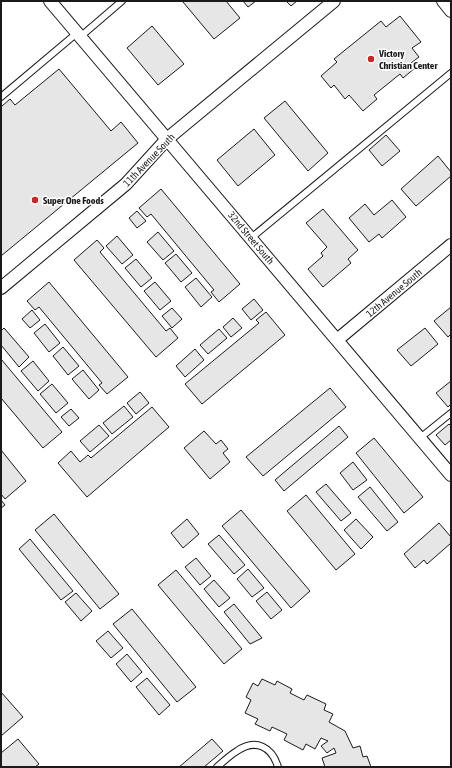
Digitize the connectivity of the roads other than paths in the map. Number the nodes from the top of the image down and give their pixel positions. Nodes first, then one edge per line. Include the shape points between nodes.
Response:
1 (50, 1) edge
2 (122, 1) edge
3 (334, 1) edge
4 (442, 1) edge
5 (451, 11) edge
6 (78, 35) junction
7 (451, 73) edge
8 (1, 97) edge
9 (166, 139) junction
10 (251, 238) junction
11 (451, 245) edge
12 (1, 288) edge
13 (337, 340) junction
14 (451, 413) edge
15 (420, 438) junction
16 (451, 475) edge
17 (217, 767) edge
18 (278, 767) edge

1 - 6 street, 32nd Street South
2 - 6 lane
3 - 9 street, 11th Avenue South
4 - 5 street
6 - 8 lane
6 - 9 street, 32nd Street South
7 - 10 lane
9 - 10 street, 32nd Street South
9 - 12 street, 11th Avenue South via 126,184
10 - 13 street, 32nd Street South
11 - 13 street, 12th Avenue South
13 - 15 street, 32nd Street South
14 - 15 lane
15 - 16 street, 32nd Street South
17 - 18 lane via 245,746 257,744 267,748 274,756

